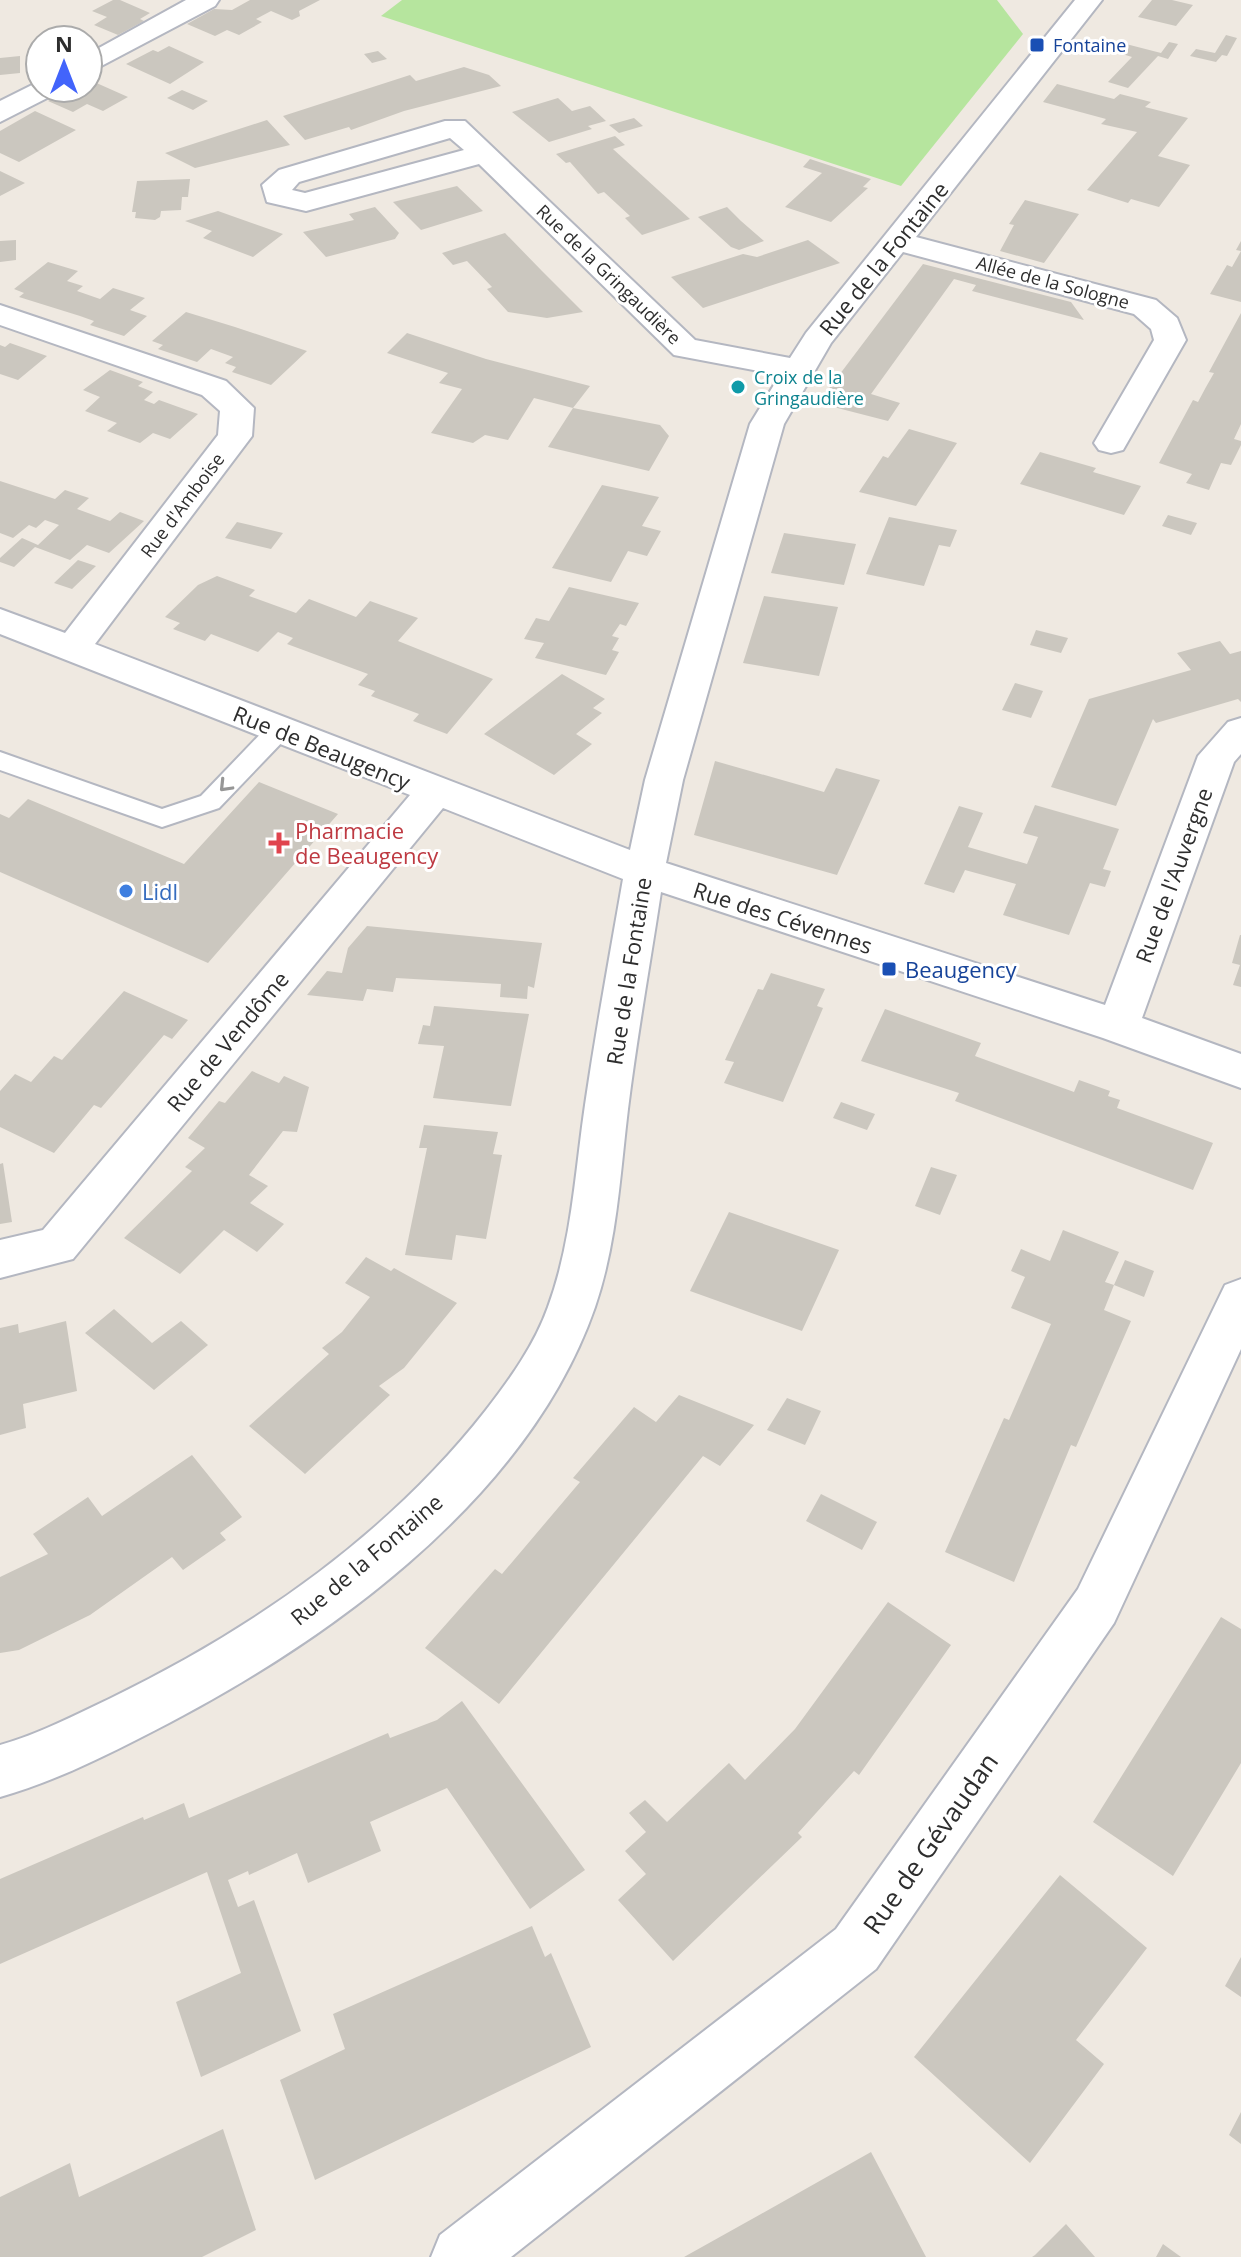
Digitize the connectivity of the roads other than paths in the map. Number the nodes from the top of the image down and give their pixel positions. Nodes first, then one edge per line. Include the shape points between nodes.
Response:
1 (206, 0) edge
2 (1089, 0) edge
3 (104, 56) edge
4 (24, 100) edge
5 (0, 113) edge
6 (485, 153) junction
7 (897, 241) junction
8 (0, 314) edge
9 (797, 369) junction
10 (1111, 443) dead end
11 (0, 621) edge
12 (73, 648) junction
13 (279, 730) junction
14 (1241, 731) edge
15 (0, 761) edge
16 (435, 792) junction
17 (644, 871) junction
18 (1118, 1026) junction
19 (1241, 1071) edge
20 (0, 1259) edge
21 (1241, 1299) edge
22 (0, 1771) edge
23 (462, 2257) edge

1 - 3 street
2 - 7 street, Rue de la Fontaine
4 - 5 street
6 - 6 street, Rue de la Gringaudière via 306,202 278,196 277,185 289,176 455,127
6 - 9 street, Rue de la Gringaudière via 685,348
7 - 9 street, Rue de la Fontaine
7 - 10 street, Allée de la Sologne via 1145,307 1166,325 1170,340
8 - 12 street, Rue d'Amboise via 214,388 237,408 235,436
9 - 17 street, Rue de la Fontaine via 767,424 664,780
11 - 12 street, Rue de Beaugency
12 - 13 street, Rue de Beaugency
13 -> 15 lane via 210,802 162,818
13 - 16 street, Rue de Beaugency
14 - 18 street, Rue de l'Auvergne via 1217,756
16 - 17 street, Rue de Beaugency
16 - 20 street, Rue de Vendôme via 57,1246
17 - 18 street, Rue des Cévennes
17 - 22 street, Rue de la Fontaine via 587,1260 561,1333 513,1416 442,1498 274,1634 155,1706
18 - 19 street, Rue des Cévennes
21 - 23 street, Rue de Gévaudan via 1096,1606 856,1949

